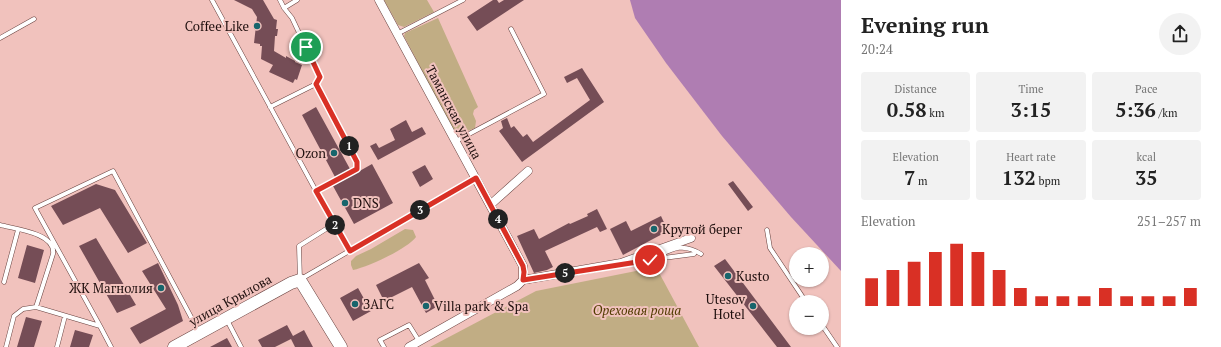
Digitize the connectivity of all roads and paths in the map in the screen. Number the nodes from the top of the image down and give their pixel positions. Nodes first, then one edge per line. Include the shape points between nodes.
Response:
1 (212, 0) edge
2 (280, 0) edge
3 (297, 0) edge
4 (380, 0) edge
5 (463, 0) edge
6 (284, 8) junction
7 (34, 19) dead end
8 (511, 29) dead end
9 (397, 34) junction
10 (0, 38) edge
11 (316, 84) junction
12 (270, 107) junction
13 (456, 141) junction
14 (528, 171) dead end
15 (476, 178) junction
16 (316, 191) junction
17 (490, 205) junction
18 (334, 224) junction
19 (0, 225) edge
20 (18, 230) junction
21 (767, 230) dead end
22 (691, 238) dead end
23 (350, 251) junction
24 (694, 254) dead end
25 (701, 254) dead end
26 (650, 260) junction
27 (621, 263) junction
28 (300, 280) junction
29 (523, 280) junction
30 (4, 282) dead end
31 (801, 295) edge
32 (36, 308) junction
33 (65, 316) junction
34 (226, 318) junction
35 (100, 326) junction
36 (200, 333) junction
37 (829, 335) edge
38 (419, 341) junction
39 (6, 347) edge
40 (57, 347) edge
41 (111, 347) edge
42 (174, 347) edge
43 (241, 347) edge
44 (341, 347) edge
45 (384, 347) edge
46 (409, 347) edge
47 (837, 347) edge

1 - 12 lane
2 - 6 lane
3 - 6 lane
4 - 9 street, Таманская улица
5 - 9 lane
6 - 11 lane via 292,18 320,77
7 - 10 lane
8 - 13 lane via 544,94
9 - 13 street, Таманская улица
11 - 12 lane
11 - 16 lane via 357,162 357,169
12 - 16 lane
13 - 15 street, Таманская улица
14 - 17 street
15 - 17 street, Таманская улица
15 - 23 lane
16 - 18 lane
17 - 29 street, Таманская улица via 523,266
18 - 23 lane
18 - 28 lane via 299,246
19 - 20 lane
20 - 30 lane
20 - 32 lane via 45,237 54,250
21 - 31 lane via 770,248
22 - 27 street
23 - 28 lane
24 - 26 lane
25 - 26 lane via 692,248 682,247
26 - 27 lane
27 - 29 street
28 - 34 street, улица Крылова
28 - 44 street
29 - 38 street via 517,286
32 - 33 lane
32 - 39 lane via 23,310 14,316
33 - 35 lane
33 - 40 lane
34 - 36 street, улица Крылова
34 - 43 lane
35 - 36 lane via 35,208 113,171
35 - 41 lane
36 - 42 street, улица Крылова
37 - 47 lane
38 - 45 lane via 410,325 380,340
38 - 46 street

